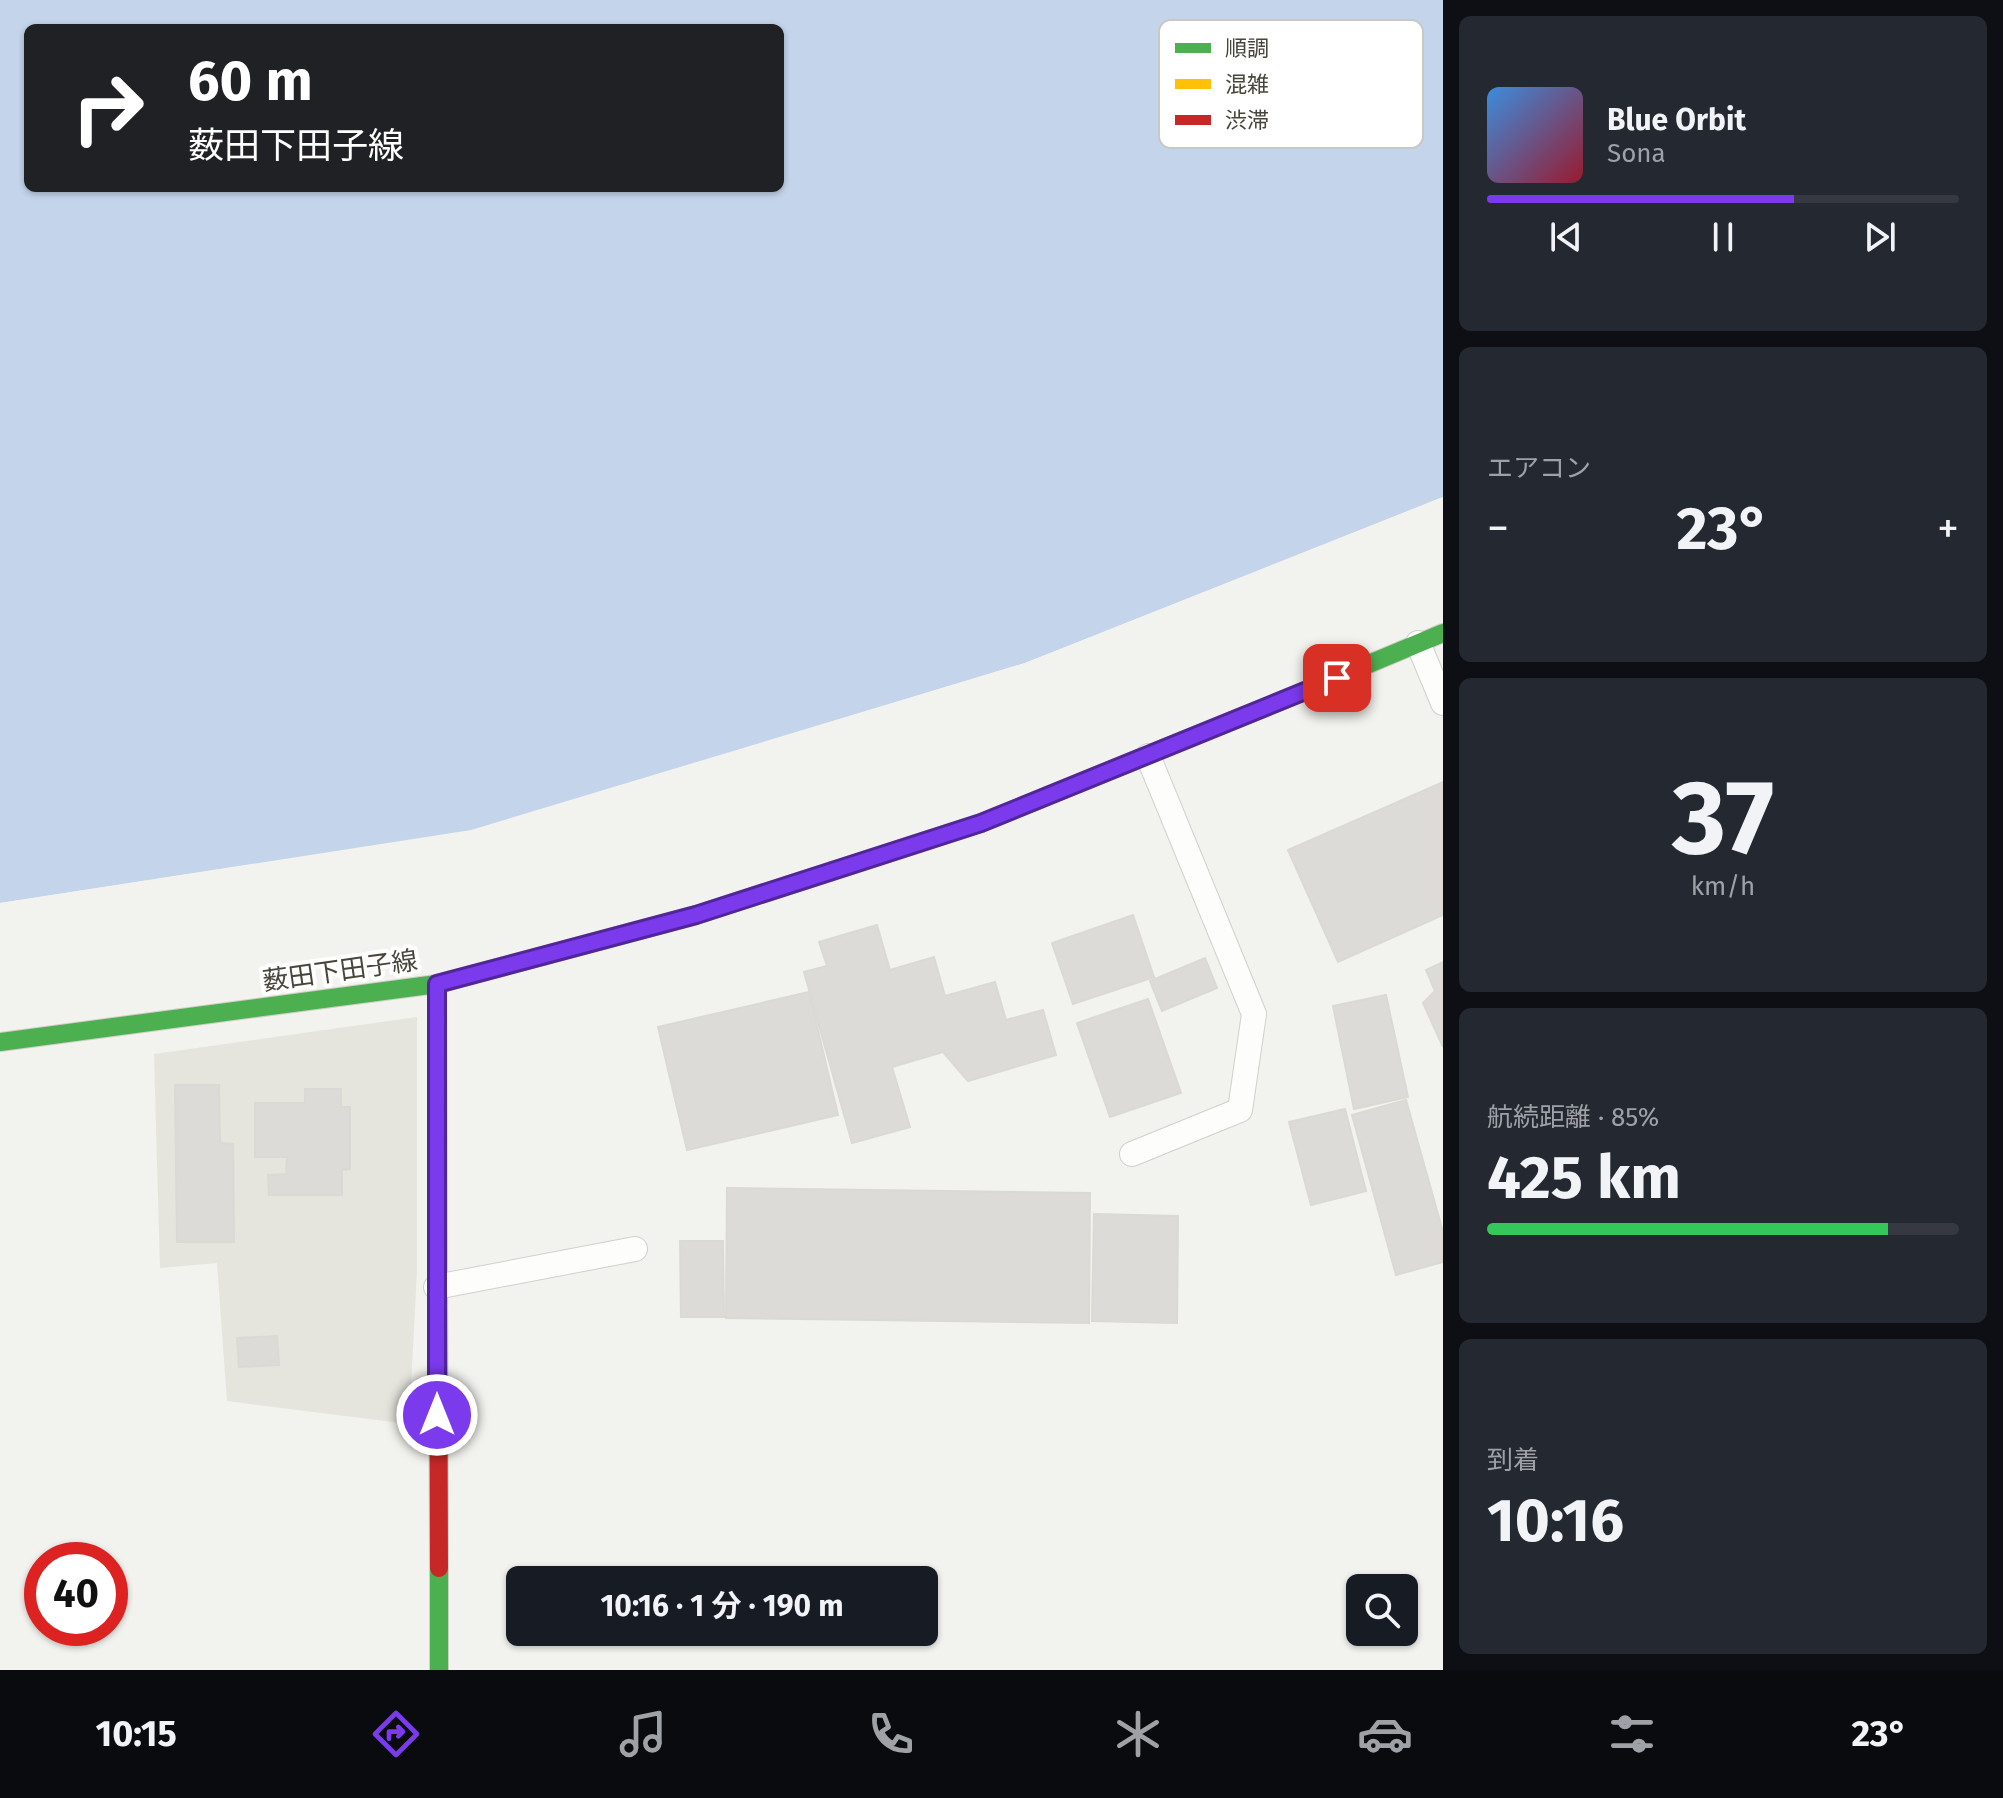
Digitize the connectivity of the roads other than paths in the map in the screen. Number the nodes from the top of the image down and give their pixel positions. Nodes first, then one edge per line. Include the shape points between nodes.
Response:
1 (1443, 633) edge
2 (1418, 643) junction
3 (1443, 703) edge
4 (1148, 756) junction
5 (437, 984) junction
6 (0, 1042) edge
7 (1132, 1154) dead end
8 (635, 1249) dead end
9 (436, 1287) junction
10 (439, 1670) edge

1 - 2 main road, 薮田下田子線
2 - 3 lane
2 - 4 main road, 薮田下田子線
4 - 5 main road, 薮田下田子線 via 981,823 711,910
4 - 7 lane via 1254,1014 1240,1110
5 - 6 main road, 薮田下田子線
5 - 9 main road
8 - 9 lane
9 - 10 main road

